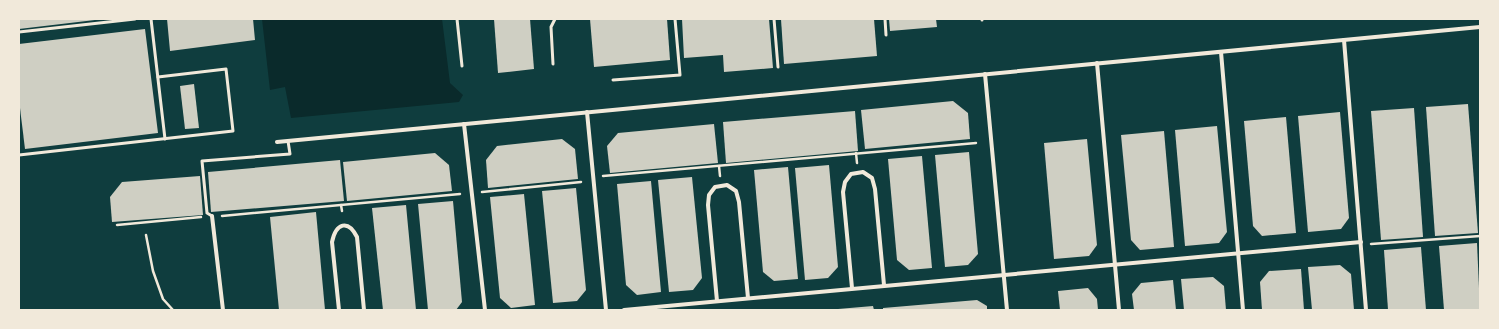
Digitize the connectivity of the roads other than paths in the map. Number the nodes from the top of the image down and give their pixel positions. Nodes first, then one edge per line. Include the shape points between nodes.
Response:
1 (135, 19) edge
2 (151, 19) edge
3 (457, 19) edge
4 (555, 19) edge
5 (675, 19) edge
6 (774, 19) edge
7 (885, 19) edge
8 (1480, 27) edge
9 (19, 32) edge
10 (1480, 33) edge
11 (886, 35) dead end
12 (1344, 40) junction
13 (1221, 52) junction
14 (1097, 63) junction
15 (553, 64) dead end
16 (462, 66) dead end
17 (778, 67) dead end
18 (985, 74) junction
19 (158, 77) junction
20 (612, 80) dead end
21 (587, 112) junction
22 (464, 124) junction
23 (165, 138) junction
24 (288, 141) junction
25 (277, 142) dead end
26 (19, 155) edge
27 (212, 216) joint
28 (1361, 242) junction
29 (1238, 253) junction
30 (1115, 265) junction
31 (1004, 274) junction
32 (884, 285) junction
33 (852, 288) junction
34 (748, 298) junction
35 (717, 301) junction
36 (223, 310) edge
37 (339, 310) edge
38 (364, 310) edge
39 (485, 310) edge
40 (606, 310) edge
41 (624, 310) edge
42 (1007, 310) edge
43 (1119, 310) edge
44 (1242, 310) edge
45 (1366, 310) edge

1 - 9 lane
2 - 19 lane
3 - 16 lane
4 - 15 lane via 552,27
5 - 20 lane via 680,75
6 - 17 lane
7 - 11 lane
8 - 10 street
8 - 12 street
12 - 13 street
12 - 28 street
13 - 14 street
13 - 29 street
14 - 18 street
14 - 30 street
18 - 21 street
18 - 31 street
19 - 23 lane
19 - 23 lane via 226,69 233,131
21 - 22 street
21 - 40 street
22 - 24 street
22 - 39 street
23 - 26 lane
24 - 25 street
24 - 27 lane via 290,154 202,161 207,213
27 - 36 street
28 - 29 street
28 - 45 street
29 - 30 street
29 - 44 street
30 - 31 street
30 - 43 street
31 - 32 street
31 - 42 street
32 - 33 street
32 - 33 street via 875,188 872,178 863,172 851,174 845,182 843,192
33 - 34 street
34 - 35 street
34 - 35 street via 736,191 727,186 716,187 709,195 708,205
35 - 41 street
37 - 38 street via 332,242 334,231 339,226 353,229 357,237

